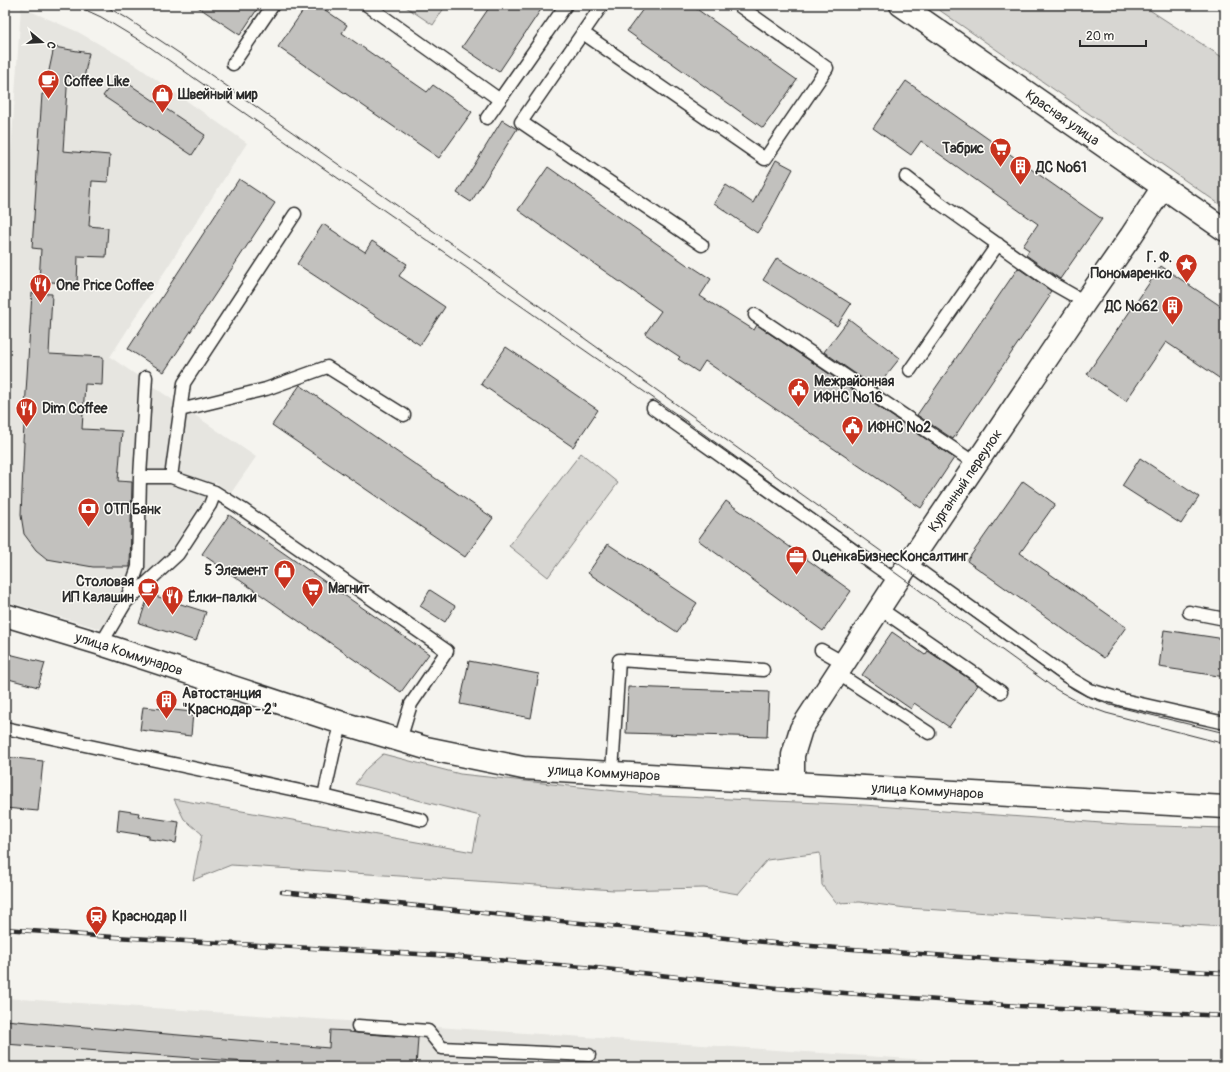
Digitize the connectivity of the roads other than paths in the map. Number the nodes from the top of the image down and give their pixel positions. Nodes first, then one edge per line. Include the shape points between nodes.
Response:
1 (273, 5) edge
2 (367, 5) edge
3 (566, 5) edge
4 (602, 5) edge
5 (900, 5) edge
6 (745, 7) edge
7 (583, 33) junction
8 (233, 64) dead end
9 (500, 100) junction
10 (487, 118) dead end
11 (906, 177) dead end
12 (1163, 187) junction
13 (295, 214) dead end
14 (1225, 230) edge
15 (998, 244) junction
16 (702, 245) dead end
17 (1085, 302) junction
18 (755, 315) dead end
19 (910, 370) dead end
20 (146, 377) dead end
21 (654, 408) dead end
22 (180, 410) junction
23 (404, 415) dead end
24 (976, 464) junction
25 (140, 477) junction
26 (171, 477) junction
27 (215, 492) junction
28 (908, 562) junction
29 (897, 581) junction
30 (126, 602) junction
31 (879, 608) junction
32 (1189, 612) dead end
33 (5, 615) edge
34 (1225, 619) edge
35 (101, 644) junction
36 (821, 650) dead end
37 (840, 668) junction
38 (763, 670) dead end
39 (1001, 692) dead end
40 (342, 723) junction
41 (1225, 723) edge
42 (5, 728) edge
43 (929, 734) dead end
44 (400, 740) junction
45 (612, 772) junction
46 (793, 783) junction
47 (324, 796) junction
48 (1225, 807) edge
49 (422, 820) dead end
50 (358, 1026) dead end
51 (589, 1055) dead end

1 - 8 lane
2 - 9 lane
3 - 9 lane
4 - 7 lane
5 - 12 main road, Красная улица
6 - 7 lane via 826,68 765,158
7 - 16 lane via 521,122
9 - 10 lane
11 - 15 lane
12 - 14 main road, Красная улица
12 - 17 main road, Курганный переулок
13 - 22 lane via 184,383
15 - 17 lane via 1055,285
15 - 19 lane
17 - 24 main road, Курганный переулок
18 - 24 lane
20 - 25 lane
21 - 29 lane
22 - 23 lane via 266,389 327,367
22 - 26 lane
24 - 28 main road, Курганный переулок
25 - 26 lane
25 - 30 lane via 138,567
26 - 27 lane
27 - 30 lane via 210,505 178,554
27 - 44 lane via 447,651 411,704
28 - 29 main road, Курганный переулок
28 - 41 lane via 1066,676 1090,690
29 - 31 main road, Курганный переулок
30 - 35 lane
31 - 37 main road, Курганный переулок
31 - 39 lane
32 - 34 lane
33 - 35 main road, улица Коммунаров
35 - 40 main road, улица Коммунаров
36 - 37 lane
37 - 43 lane
37 - 46 main road, Курганный переулок via 801,729 793,755
38 - 45 lane via 619,660
40 - 44 main road, улица Коммунаров
40 - 47 lane
42 - 47 lane
44 - 45 main road, улица Коммунаров via 426,748 523,768
45 - 46 main road, улица Коммунаров
46 - 48 main road, улица Коммунаров
47 - 49 lane
50 - 51 lane via 428,1031 442,1048

